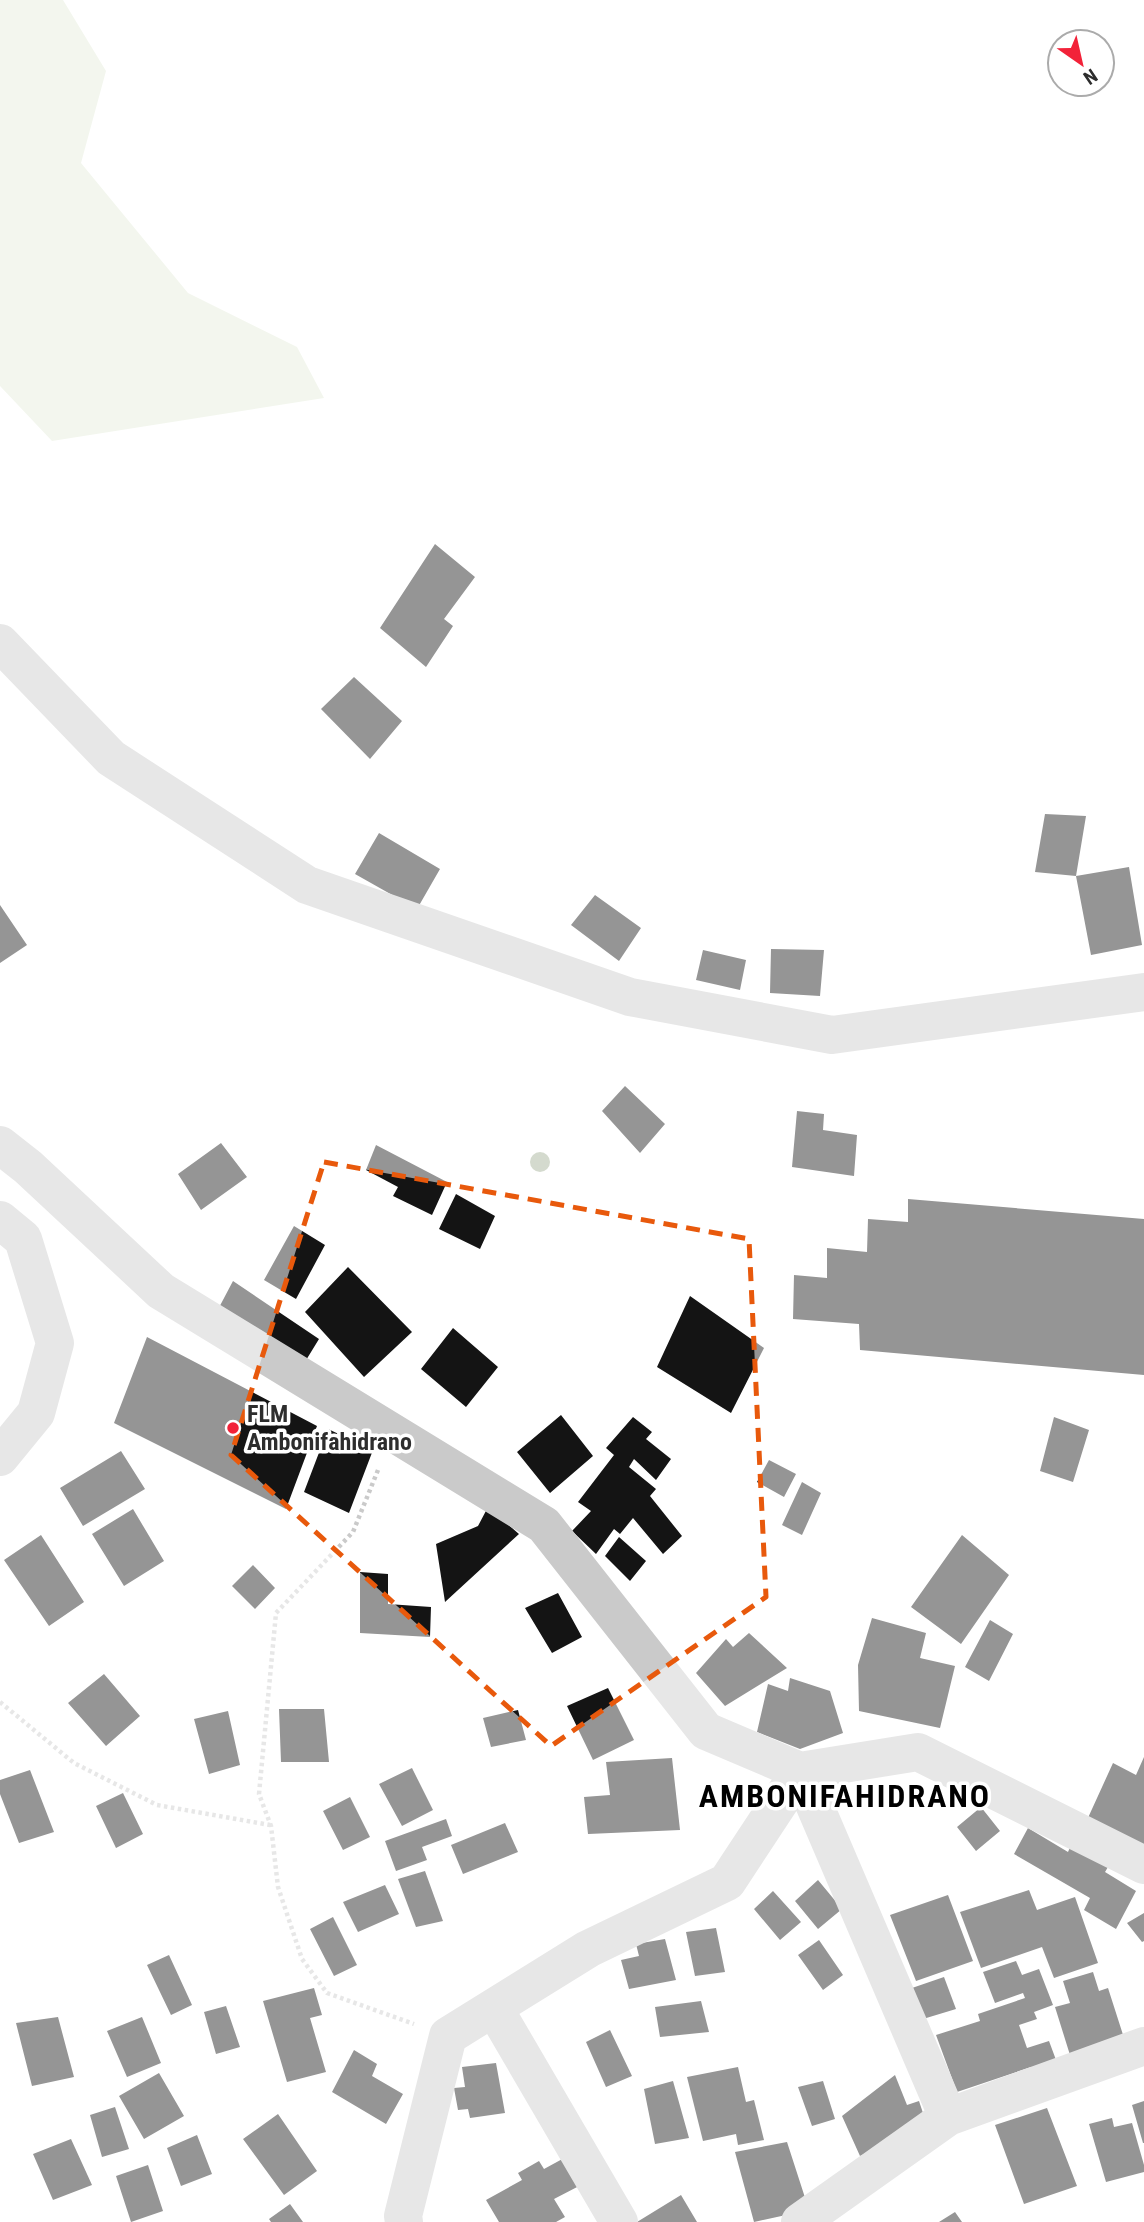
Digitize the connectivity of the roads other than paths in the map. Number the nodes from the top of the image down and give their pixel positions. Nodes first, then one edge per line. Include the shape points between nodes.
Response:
1 (0, 643) edge
2 (1144, 992) edge
3 (0, 1145) edge
4 (0, 1220) edge
5 (0, 1457) edge
6 (800, 1772) junction
7 (1144, 1865) edge
8 (494, 2008) junction
9 (1144, 2046) edge
10 (948, 2117) junction
11 (404, 2222) edge
12 (619, 2222) edge
13 (800, 2222) edge

1 - 2 street via 111,758 307,885 630,997 832,1035
3 - 6 street via 161,1291 544,1525 706,1731
4 - 5 street via 23,1239 55,1343 36,1413
6 - 7 street via 918,1752
6 - 8 street via 727,1882 588,1949
6 - 10 street
8 - 11 street via 448,2036
8 - 12 street
9 - 10 street
10 - 13 street

